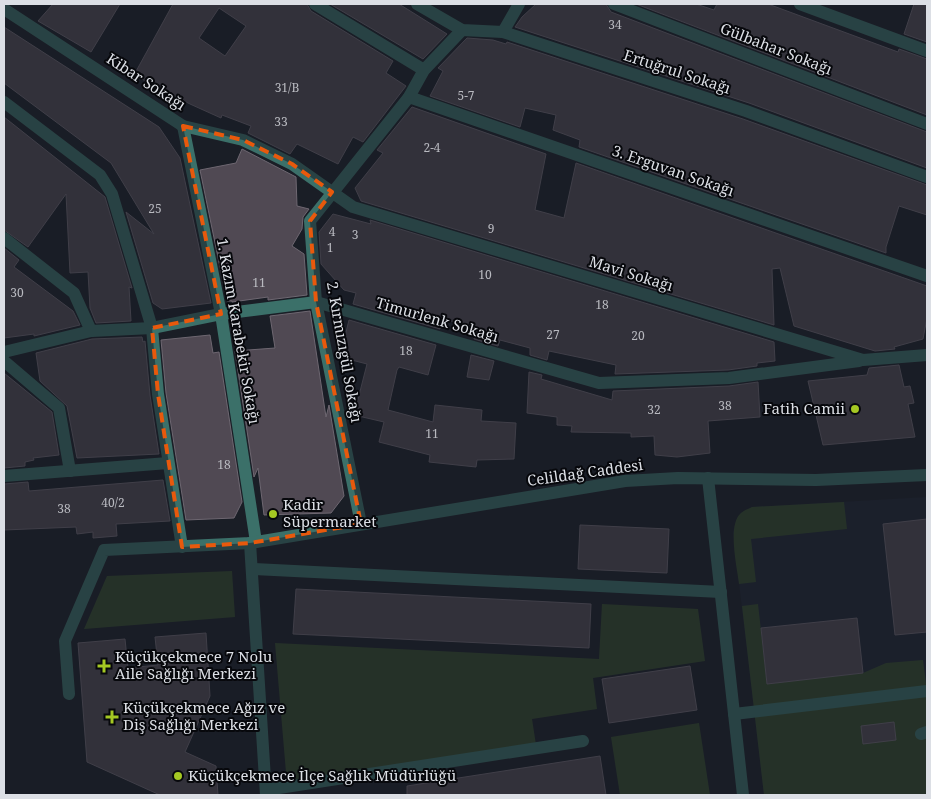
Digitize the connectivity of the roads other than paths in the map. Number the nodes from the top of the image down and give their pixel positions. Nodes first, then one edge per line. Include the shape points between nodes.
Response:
1 (315, 4) edge
2 (417, 4) edge
3 (519, 4) edge
4 (614, 4) edge
5 (800, 4) edge
6 (4, 9) edge
7 (462, 30) junction
8 (503, 32) junction
9 (927, 51) edge
10 (424, 70) junction
11 (409, 97) junction
12 (4, 102) edge
13 (927, 124) edge
14 (183, 126) junction
15 (927, 177) edge
16 (332, 192) junction
17 (4, 238) edge
18 (927, 276) edge
19 (316, 302) junction
20 (221, 314) junction
21 (152, 328) junction
22 (91, 331) junction
23 (4, 352) edge
24 (927, 355) edge
25 (863, 360) junction
26 (4, 361) edge
27 (168, 463) junction
28 (70, 471) junction
29 (927, 475) edge
30 (4, 476) edge
31 (708, 478) junction
32 (361, 524) junction
33 (253, 542) junction
34 (182, 547) junction
35 (252, 569) junction
36 (720, 592) junction
37 (927, 691) edge
38 (69, 694) dead end
39 (734, 714) junction
40 (583, 741) dead end
41 (266, 793) edge
42 (743, 795) edge

1 - 10 street
2 - 7 street, Ertuğrul Sokağı
3 - 8 street
4 - 13 street, Gülbahar Sokağı
5 - 9 street
6 - 14 street, Kibar Sokağı
7 - 8 street, Ertuğrul Sokağı
7 - 10 street, 2. Kırmızıgül Sokağı
8 - 15 street, Ertuğrul Sokağı via 746,111
10 - 11 street, 2. Kırmızıgül Sokağı
11 - 16 street, 2. Kırmızıgül Sokağı
11 - 18 street, 3. Erguvan Sokağı
12 - 21 street via 100,175 112,194
14 - 16 street, Kibar Sokağı via 243,140 292,164
14 - 20 street, 1. Kazım Karabekir Sokağı
16 - 19 street, 2. Kırmızıgül Sokağı via 310,221
16 - 25 street, Mavi Sokağı via 353,207
17 - 22 street via 74,293
19 - 20 street, Timurlenk Sokağı
19 - 25 street, Timurlenk Sokağı via 599,383 729,378
19 - 32 street, 2. Kırmızıgül Sokağı
20 - 21 street, Timurlenk Sokağı
20 - 33 street, 1. Kazım Karabekir Sokağı
21 - 22 street, Timurlenk Sokağı
21 - 27 street
22 - 23 street, Timurlenk Sokağı
24 - 25 street, Mavi Sokağı
26 - 28 street via 58,408
27 - 28 street
27 - 34 street
28 - 30 street
29 - 31 street, Celildağ Caddesi via 816,480
31 - 32 street, Celildağ Caddesi via 625,481
31 - 36 street
32 - 33 street, Celildağ Caddesi
33 - 34 street, Celildağ Caddesi
33 - 35 street, 1. Kazım Karabekir Sokağı
34 - 38 street, Celildağ Caddesi via 104,550 65,641
35 - 36 street
35 - 41 street, 1. Kazım Karabekir Sokağı
36 - 39 street
37 - 39 street
39 - 42 street
40 - 41 street

